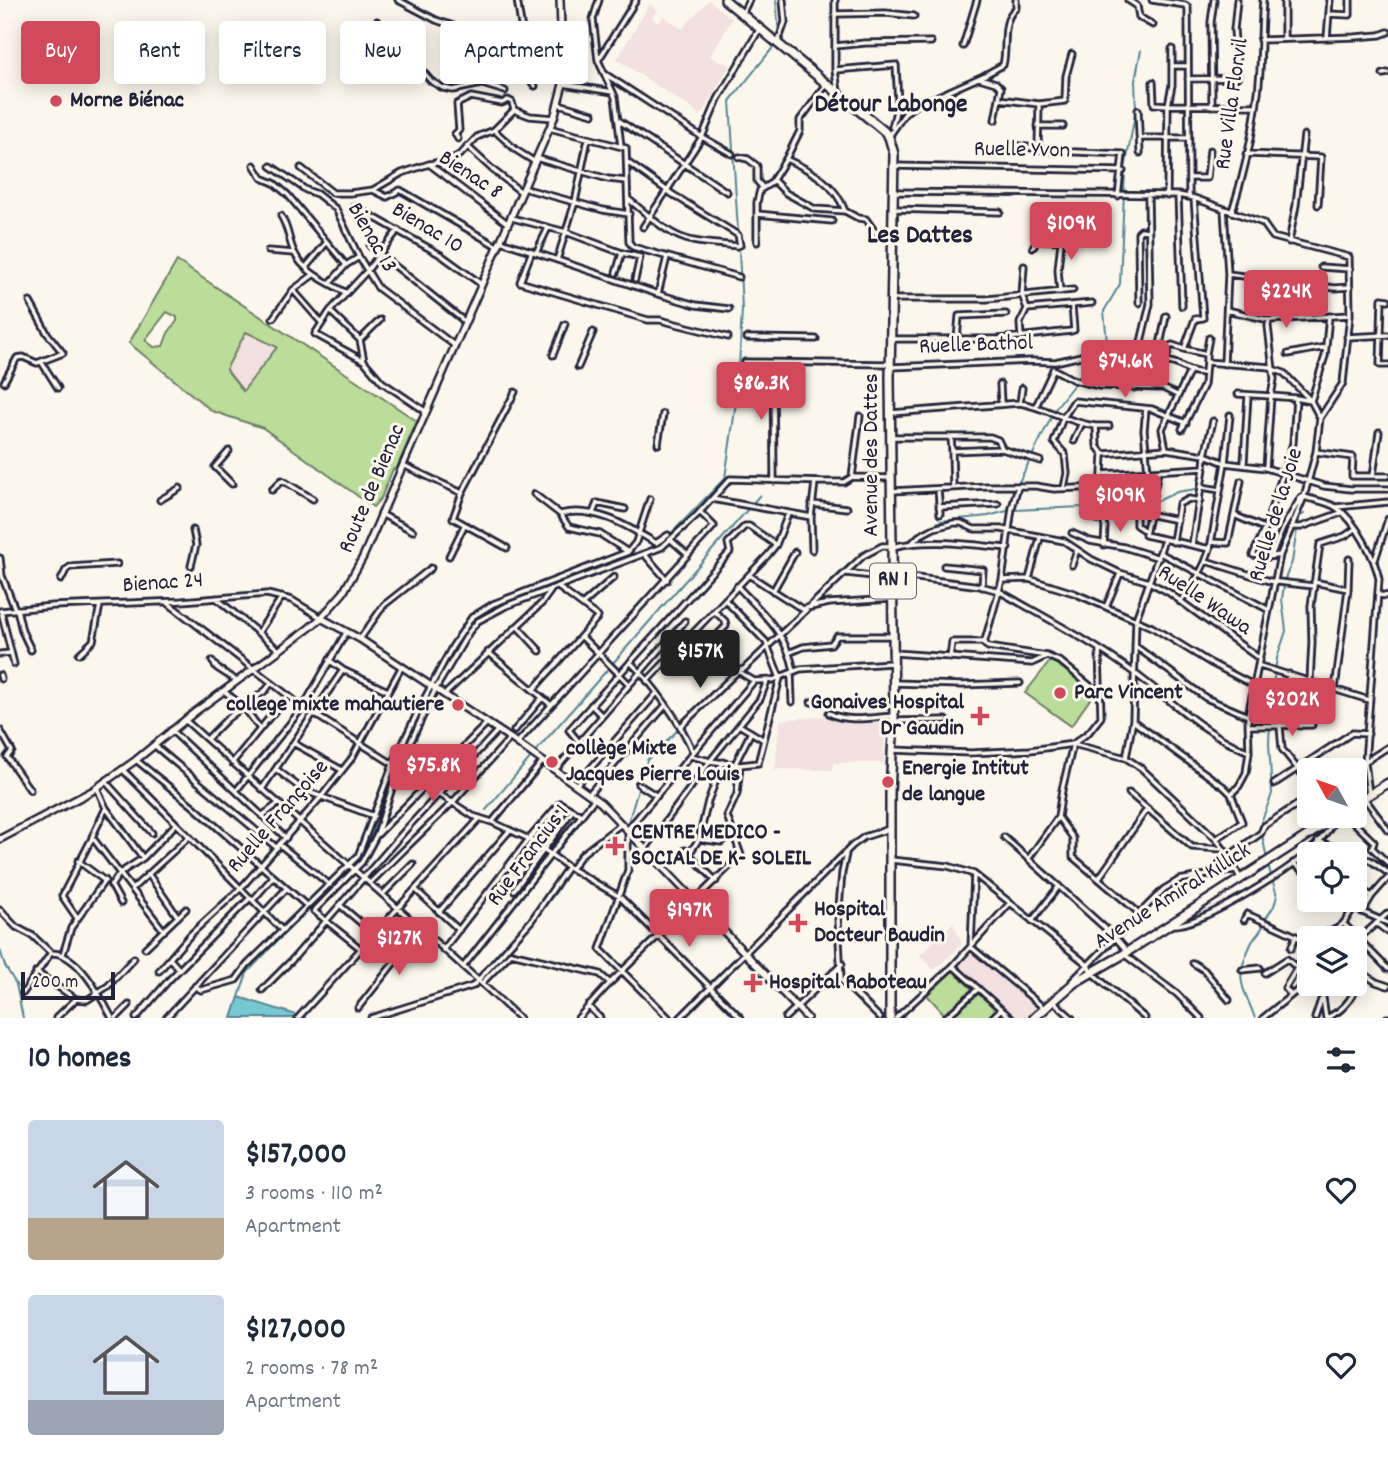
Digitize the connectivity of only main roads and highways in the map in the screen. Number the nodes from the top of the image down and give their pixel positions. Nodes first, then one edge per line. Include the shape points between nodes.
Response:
1 (560, 0) edge
2 (724, 0) edge
3 (321, 618) junction
4 (1388, 783) edge
5 (1367, 795) edge
6 (1319, 828) edge
7 (0, 839) edge
8 (807, 1018) edge
9 (890, 1018) edge
10 (1034, 1018) edge

1 - 3 main road, Route de Bienac via 563,84 554,118 349,585
2 - 9 main road, Avenue des Dattes / RN 1 via 891,137 895,192
3 - 7 main road, Route de Bienac via 97,788
3 - 8 main road via 360,639 592,796
4 - 5 main road
6 - 10 main road, Avenue Amiral Killick via 1125,953 1089,968

